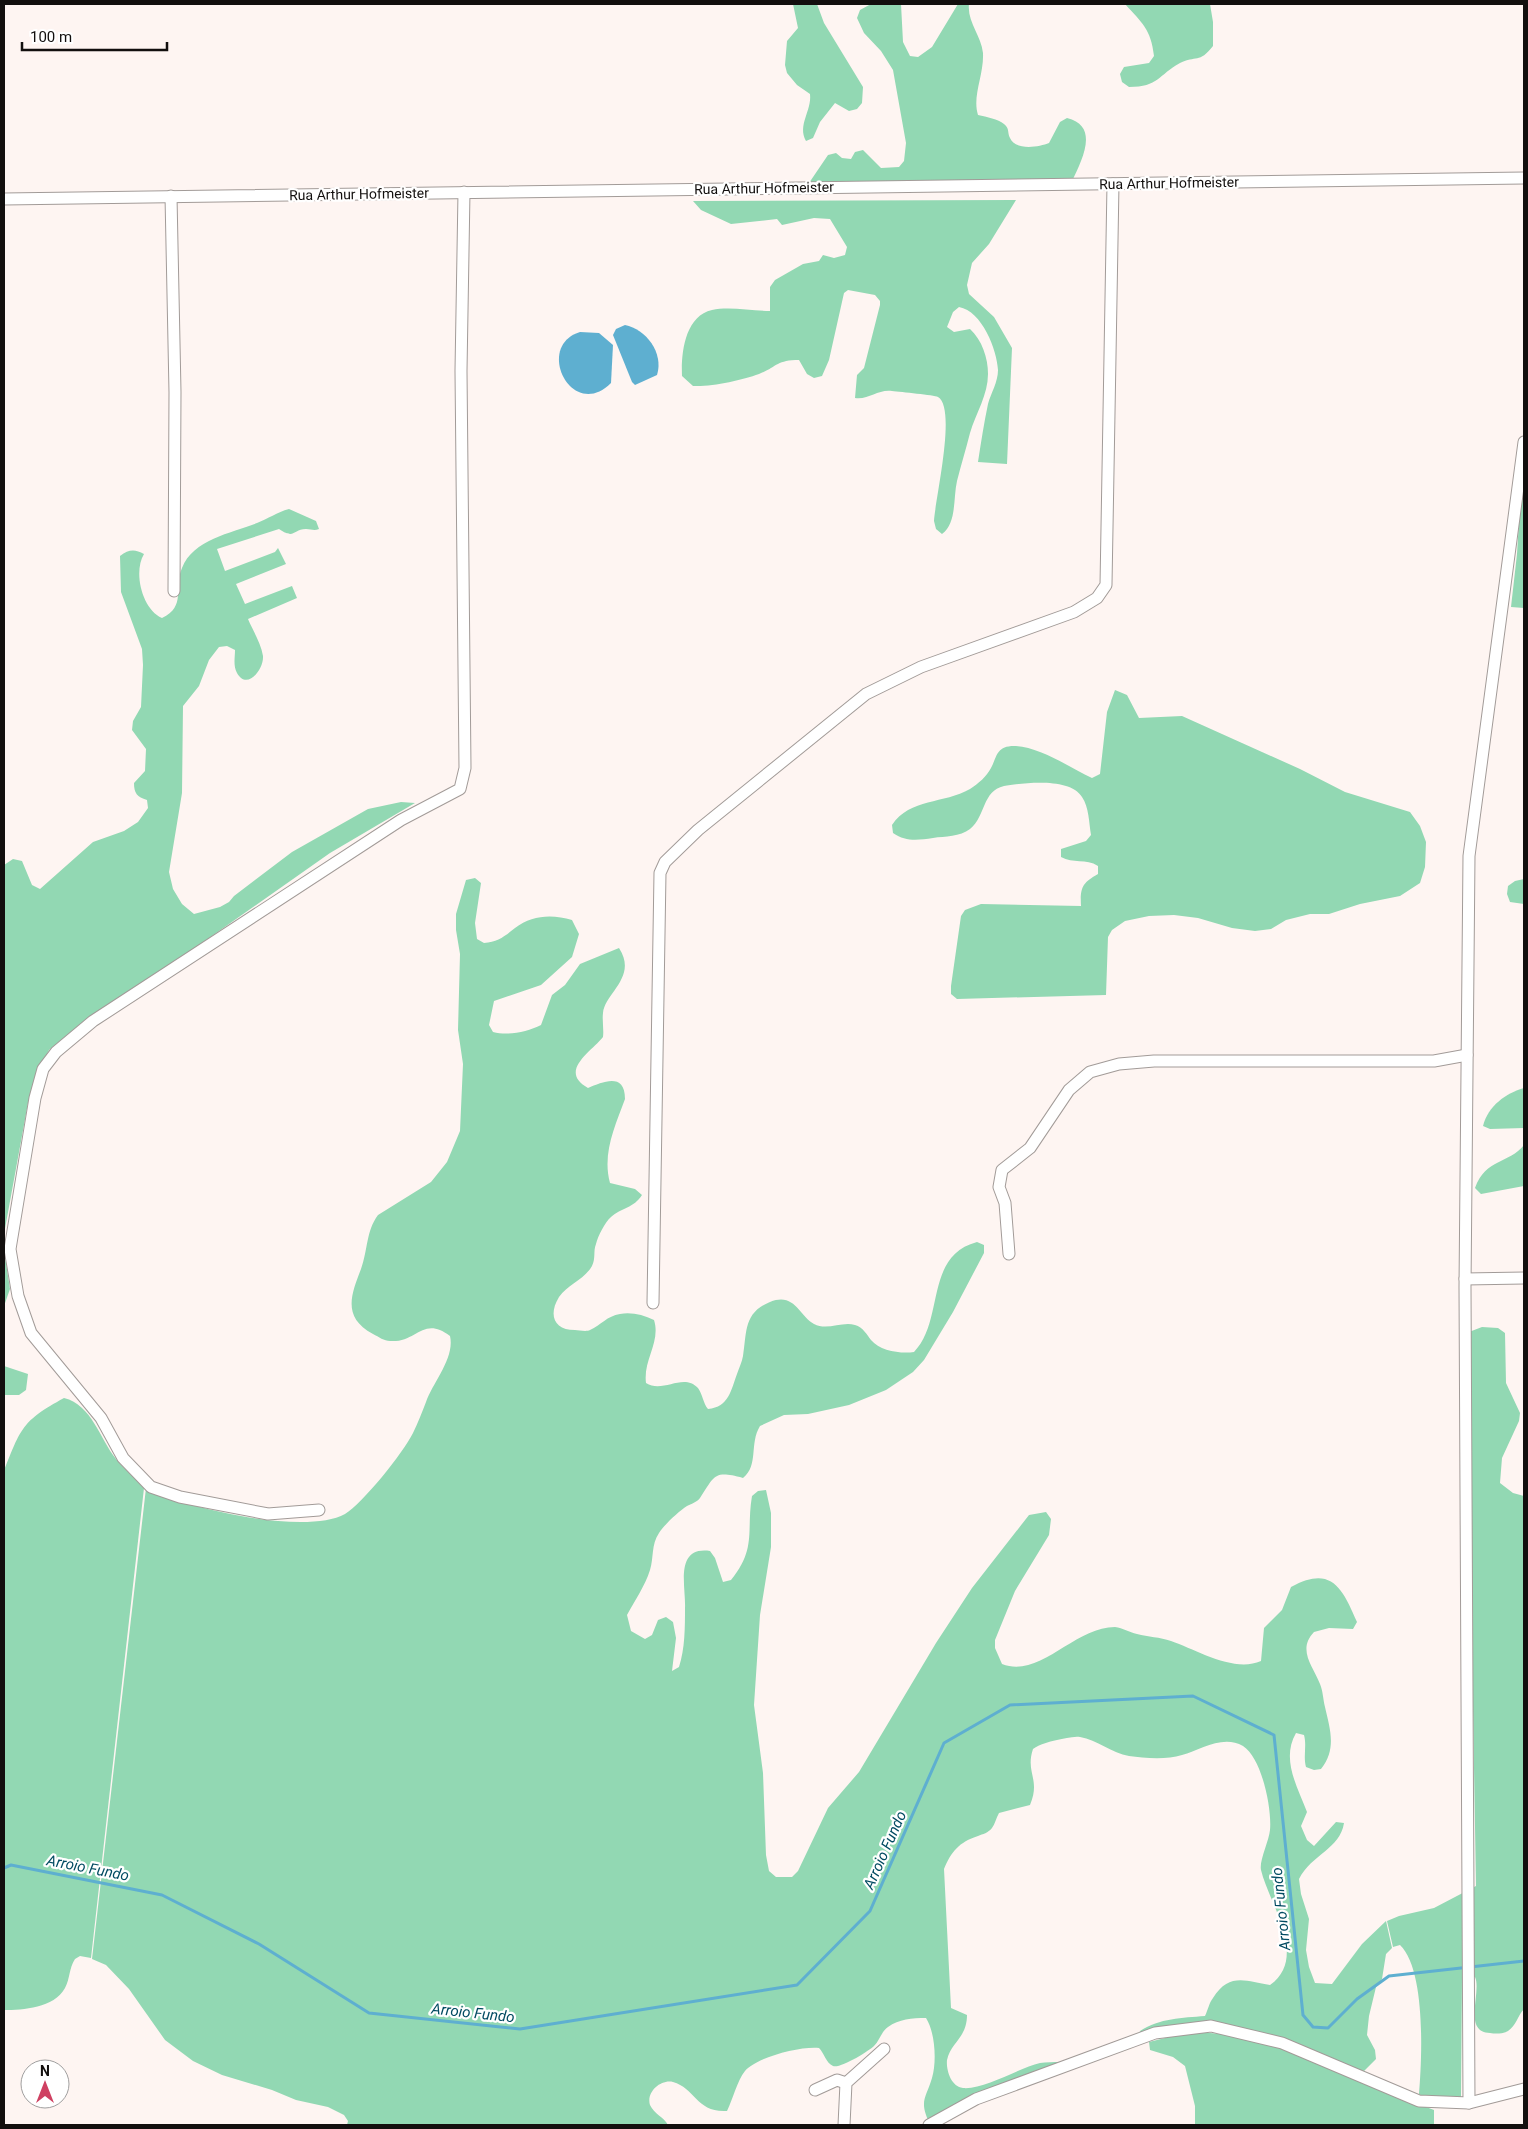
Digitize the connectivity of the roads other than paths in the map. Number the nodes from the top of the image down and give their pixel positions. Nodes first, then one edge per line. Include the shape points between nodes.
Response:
1 (1524, 178) edge
2 (1113, 184) junction
3 (464, 192) junction
4 (171, 196) junction
5 (4, 198) edge
6 (1524, 442) edge
7 (174, 591) dead end
8 (1468, 1055) junction
9 (1009, 1254) dead end
10 (1524, 1278) edge
11 (1465, 1279) junction
12 (653, 1303) dead end
13 (319, 1510) dead end
14 (884, 2049) dead end
15 (846, 2082) junction
16 (1524, 2089) edge
17 (815, 2090) dead end
18 (1469, 2103) junction
19 (936, 2123) edge
20 (844, 2125) edge

1 - 2 street, Rua Arthur Hofmeister
2 - 3 street, Rua Arthur Hofmeister
2 - 12 street via 1106,585 1097,598 1074,612 921,667 866,694 698,830 665,862 660,873
3 - 4 street, Rua Arthur Hofmeister
3 - 13 street via 461,381 465,768 460,789 401,820 225,933 93,1021 56,1052 43,1069 36,1098 10,1248 18,1296 32,1333 101,1418 123,1458 151,1487 180,1497 268,1514
4 - 5 street, Rua Arthur Hofmeister
4 - 7 street
6 - 8 street via 1469,856
8 - 9 street via 1434,1061 1154,1061 1119,1064 1090,1072 1069,1090 1030,1148 1002,1170 999,1187 1005,1203
8 - 11 street
10 - 11 street
11 - 18 street
14 - 15 street
15 - 17 street via 837,2080
15 - 20 street
16 - 18 street
18 - 19 street via 1419,2101 1282,2043 1211,2026 1155,2033 976,2099

